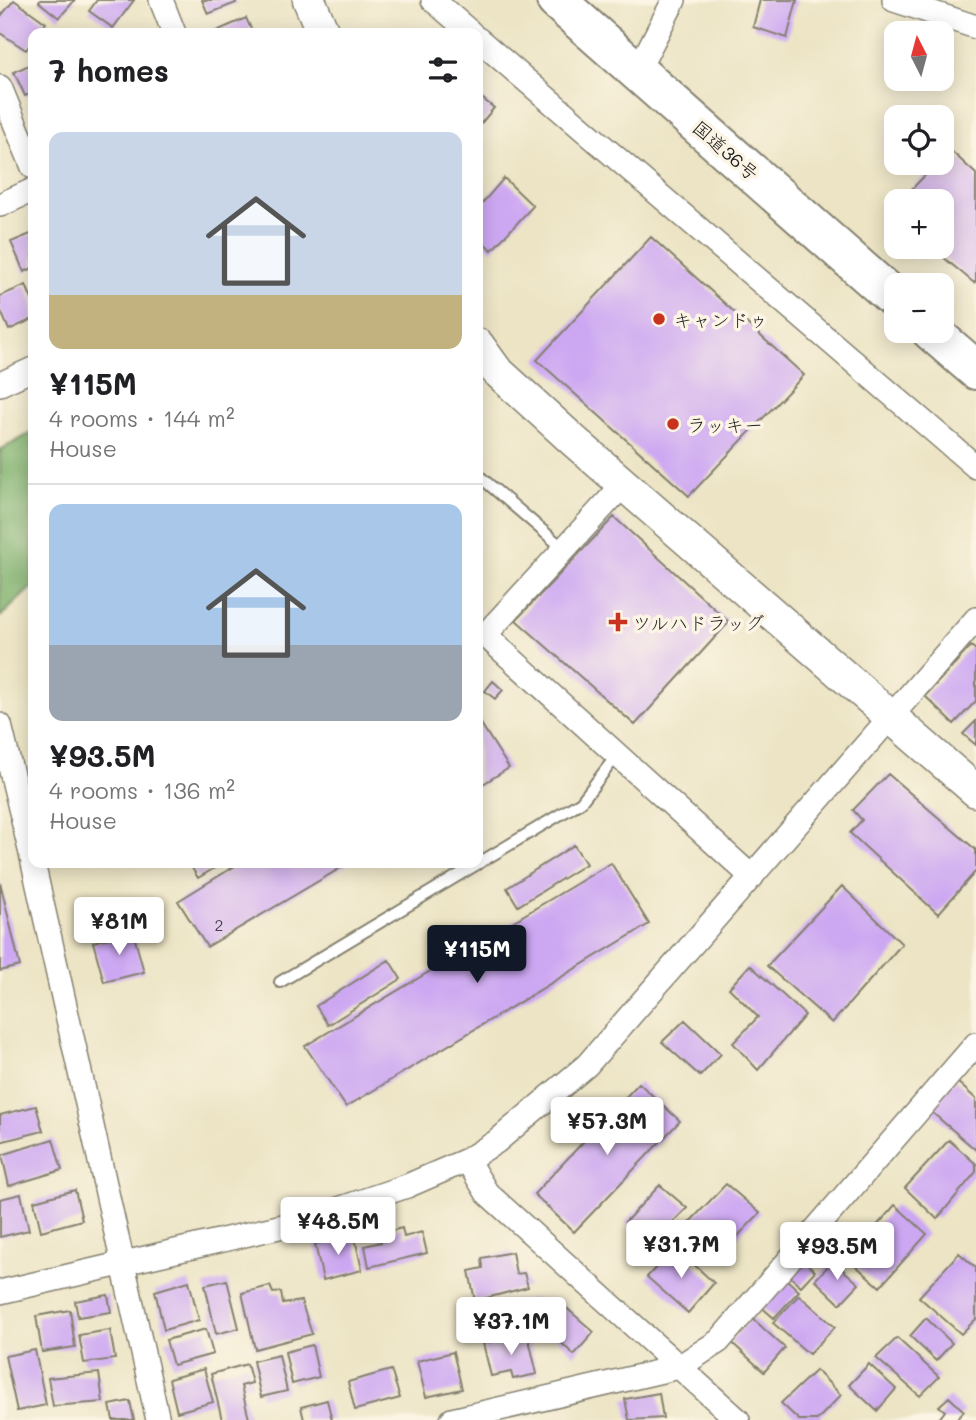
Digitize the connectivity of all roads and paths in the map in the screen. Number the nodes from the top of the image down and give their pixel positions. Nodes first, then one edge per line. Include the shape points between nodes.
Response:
1 (161, 0) edge
2 (309, 0) edge
3 (433, 0) edge
4 (556, 0) edge
5 (674, 0) edge
6 (894, 0) edge
7 (976, 27) edge
8 (172, 28) edge
9 (321, 28) edge
10 (465, 28) edge
11 (483, 43) edge
12 (637, 72) junction
13 (0, 87) edge
14 (28, 155) edge
15 (28, 192) edge
16 (0, 205) edge
17 (884, 289) edge
18 (945, 343) edge
19 (483, 352) edge
20 (976, 370) edge
21 (28, 371) edge
22 (0, 384) edge
23 (976, 467) edge
24 (483, 479) edge
25 (624, 484) junction
26 (564, 549) junction
27 (976, 620) edge
28 (483, 636) edge
29 (483, 640) edge
30 (889, 718) junction
31 (0, 725) edge
32 (617, 755) junction
33 (976, 791) edge
34 (28, 842) edge
35 (483, 861) edge
36 (34, 868) edge
37 (471, 868) edge
38 (752, 877) junction
39 (280, 982) dead end
40 (976, 1044) edge
41 (467, 1160) junction
42 (122, 1263) junction
43 (0, 1292) edge
44 (679, 1367) junction
45 (158, 1420) edge
46 (452, 1420) edge
47 (738, 1420) edge

1 - 8 street
2 - 9 street
3 - 10 street
4 - 12 highway, 国道36号
5 - 12 street
6 - 7 street
11 - 23 street
12 - 17 highway, 国道36号
13 - 14 street
15 - 16 street
18 - 20 highway
19 - 25 street via 496,370
21 - 22 street
24 - 26 lane
25 - 26 street
25 - 30 street
26 - 28 street
27 - 30 street
29 - 32 street
30 - 33 street
30 - 38 street
31 - 34 street
32 - 35 lane via 581,802
32 - 38 street
36 - 42 street
37 - 39 lane
38 - 41 street via 587,1065 496,1142
40 - 44 street via 719,1340
41 - 42 street via 300,1222
41 - 44 street via 487,1193
42 - 43 street
42 - 45 street
44 - 46 street
44 - 47 street

